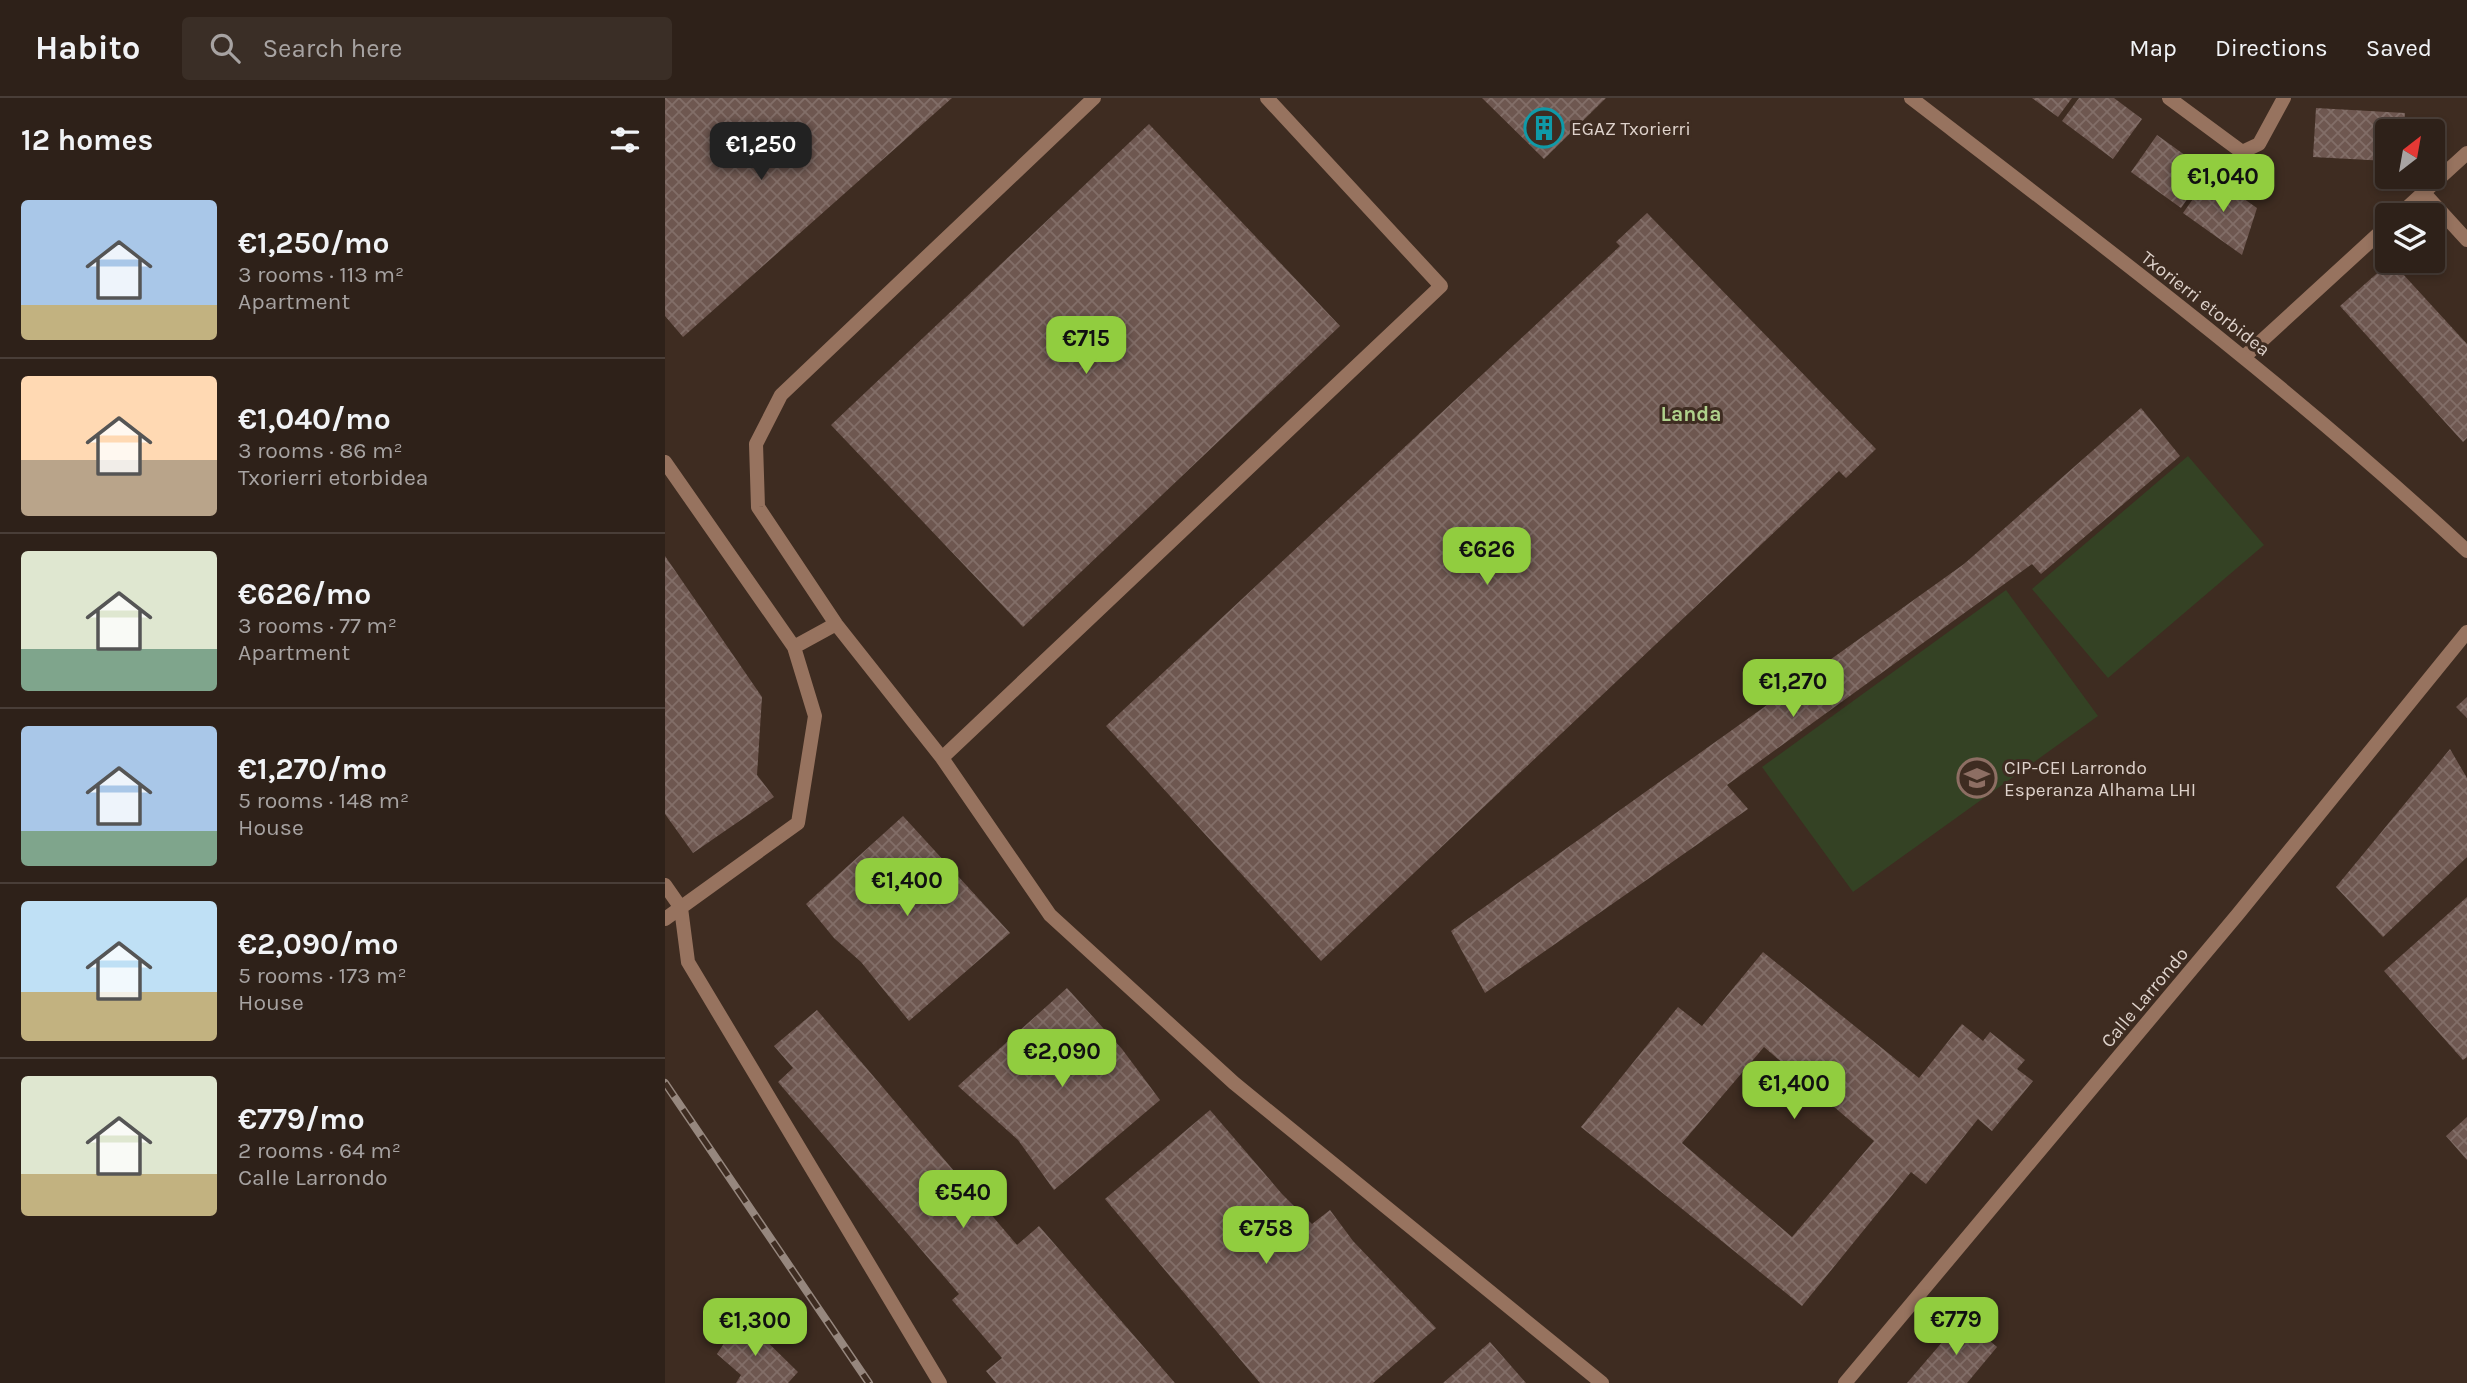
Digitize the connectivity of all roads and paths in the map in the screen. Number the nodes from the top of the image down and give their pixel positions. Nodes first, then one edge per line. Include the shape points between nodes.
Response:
1 (1094, 98) edge
2 (1267, 98) edge
3 (1911, 98) edge
4 (2169, 98) edge
5 (2284, 98) edge
6 (2467, 153) edge
7 (2424, 192) junction
8 (2412, 203) edge
9 (2375, 237) edge
10 (2467, 240) edge
11 (2244, 357) junction
12 (665, 462) edge
13 (2467, 551) edge
14 (836, 625) junction
15 (2467, 632) edge
16 (794, 648) junction
17 (942, 758) junction
18 (665, 886) edge
19 (681, 908) junction
20 (665, 919) edge
21 (940, 1383) edge
22 (1602, 1383) edge
23 (1846, 1383) edge

1 - 14 street via 781,395 756,444 758,507
2 - 17 street via 1441,286
3 - 11 street, Txorierri etorbidea
4 - 5 street via 2242,152 2259,144
6 - 7 street
7 - 8 street
7 - 10 street
9 - 11 street
11 - 13 street, Txorierri etorbidea
12 - 16 street
14 - 16 street
14 - 17 street
15 - 23 street, Calle Larrondo
16 - 19 street via 815,716 798,822
17 - 22 street via 1050,915 1234,1083
18 - 19 street
19 - 20 street
19 - 21 street via 688,962

